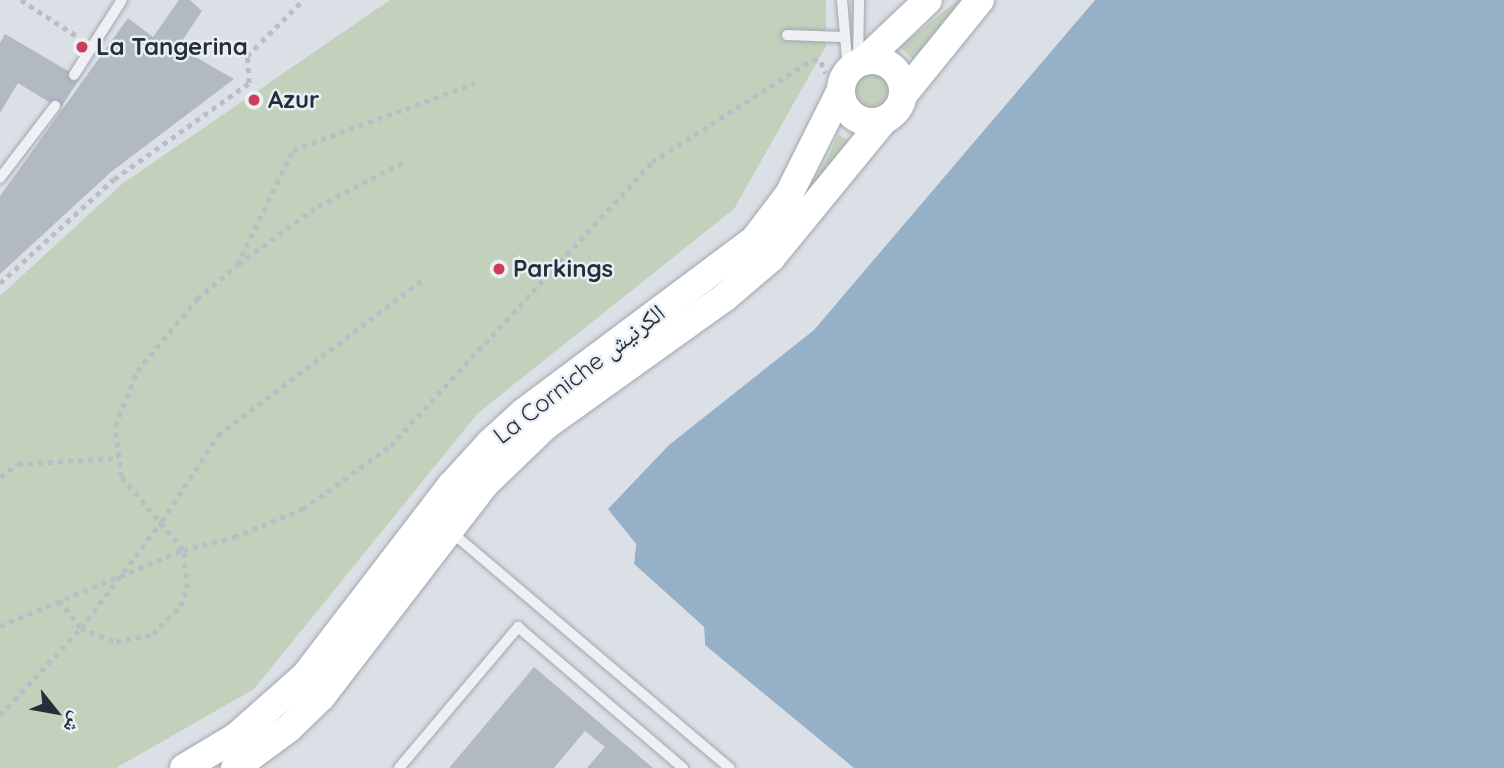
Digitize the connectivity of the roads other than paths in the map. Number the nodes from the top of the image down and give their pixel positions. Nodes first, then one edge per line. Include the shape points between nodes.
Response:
1 (122, 0) edge
2 (842, 0) edge
3 (859, 0) edge
4 (928, 0) edge
5 (980, 0) edge
6 (787, 35) dead end
7 (842, 37) junction
8 (847, 72) junction
9 (74, 75) dead end
10 (903, 95) junction
11 (55, 106) dead end
12 (884, 120) junction
13 (0, 178) edge
14 (449, 530) junction
15 (184, 768) edge
16 (235, 768) edge
17 (400, 768) edge
18 (683, 768) edge
19 (730, 768) edge

1 - 9 lane
2 - 7 lane
3 - 8 lane
4 - 8 main road, La Corniche الكرنيش
5 - 10 main road
6 - 7 lane
7 - 8 lane
8 - 10 main road via 892,67
8 - 12 main road via 847,110 854,117
8 - 15 main road, La Corniche الكرنيش via 789,194 755,239 524,412 490,443 451,486 305,676 236,737
10 - 12 main road via 893,114
11 - 13 lane
12 - 14 main road, La Corniche الكرنيش via 771,258 724,298 545,426 485,484
14 - 16 main road, La Corniche الكرنيش via 321,697 272,743
14 - 19 lane
17 - 18 lane via 518,627

